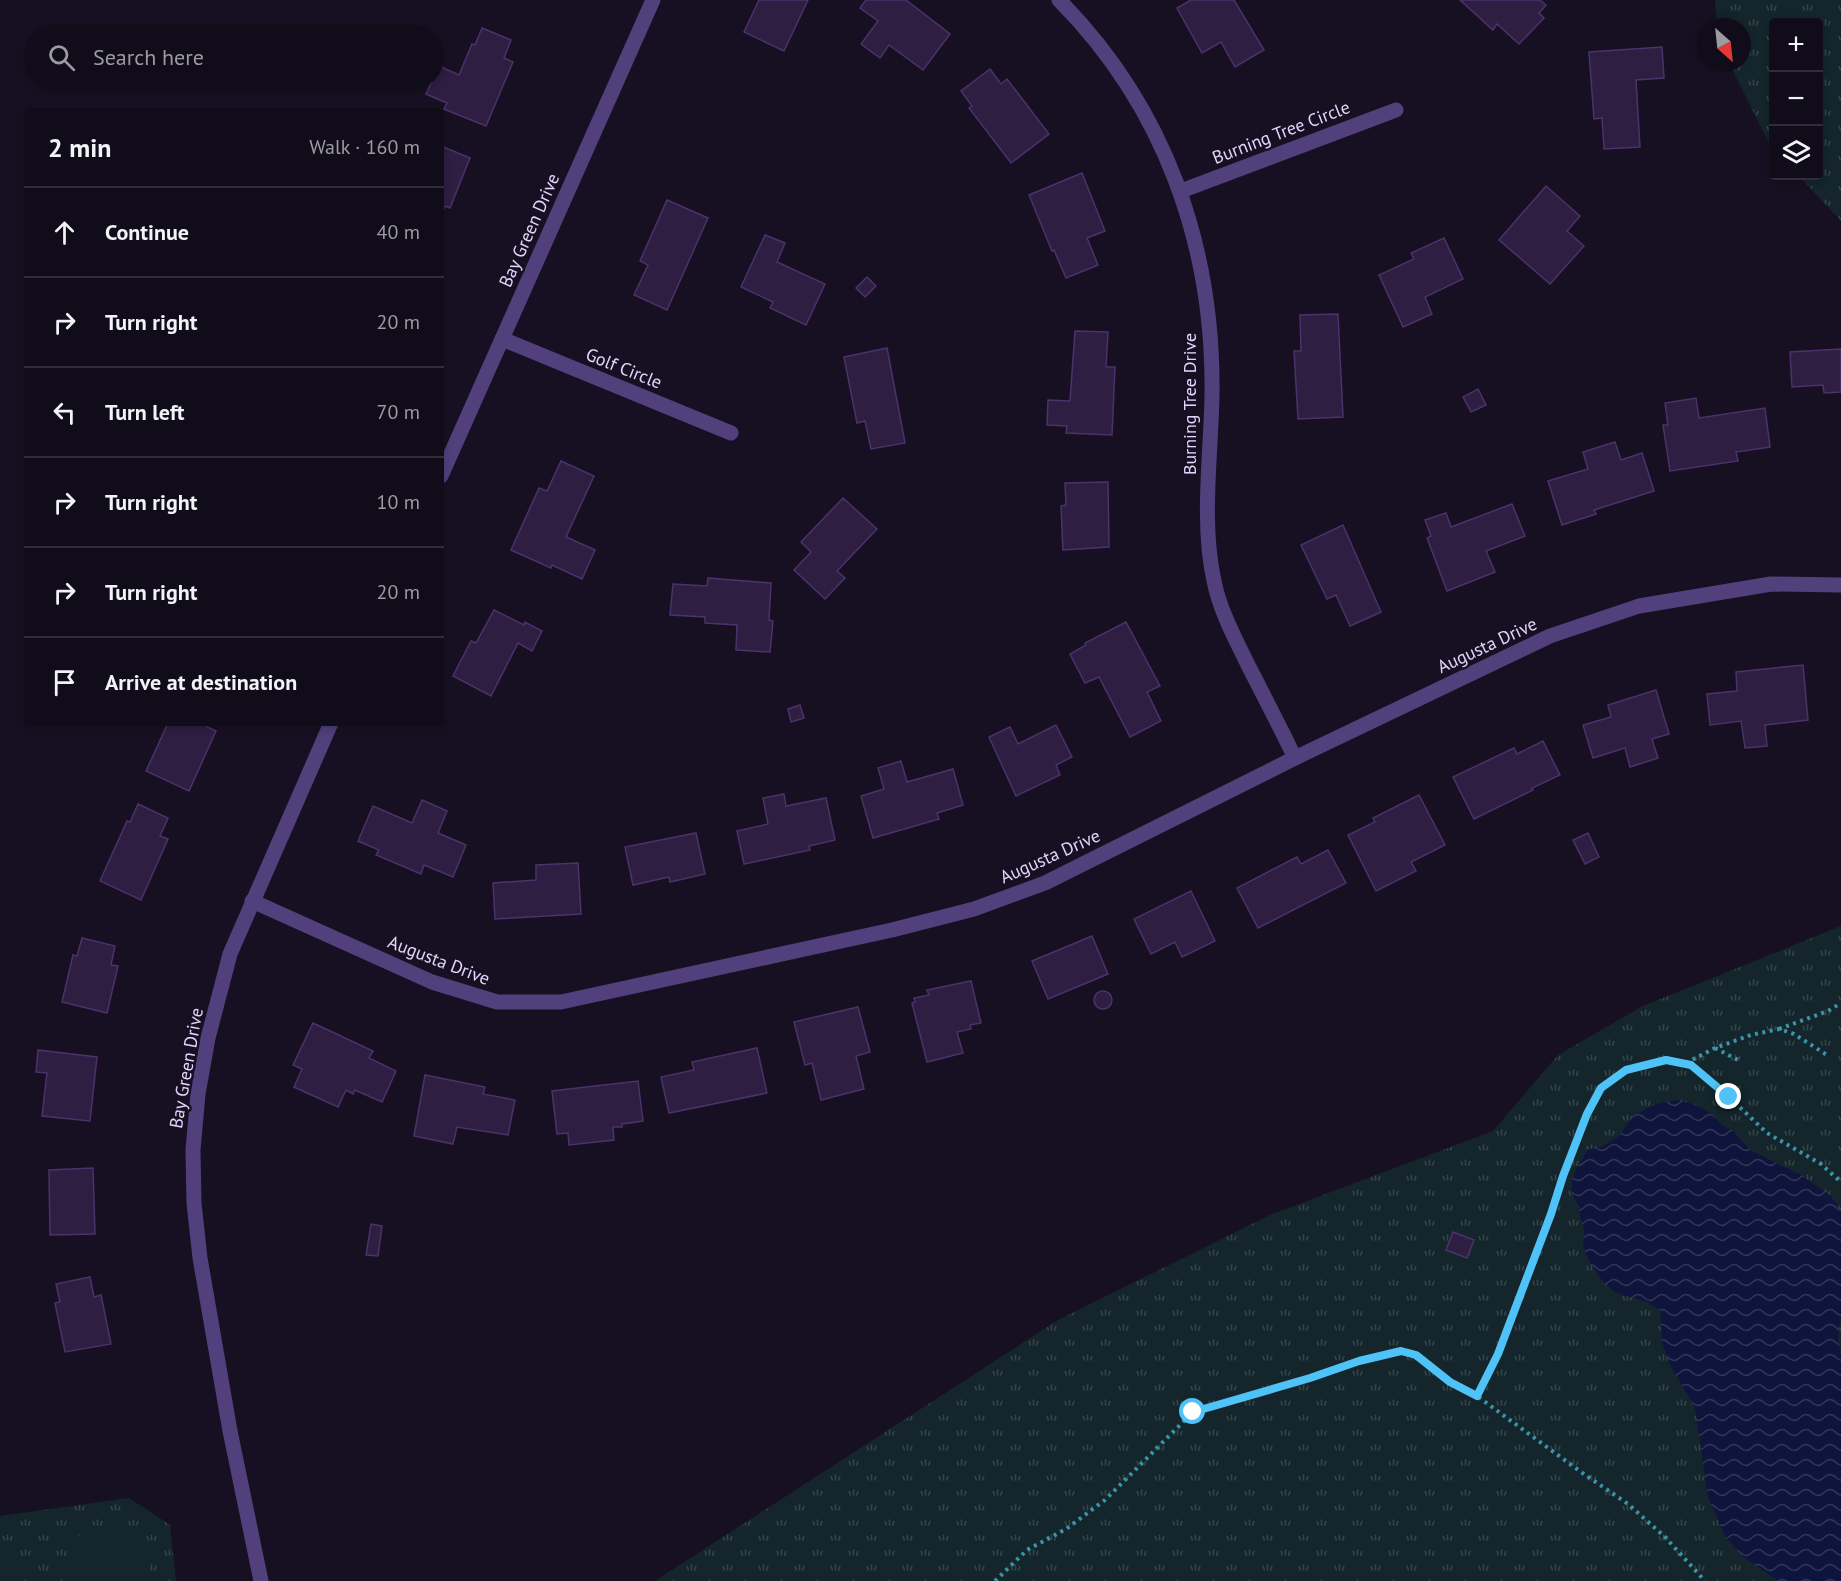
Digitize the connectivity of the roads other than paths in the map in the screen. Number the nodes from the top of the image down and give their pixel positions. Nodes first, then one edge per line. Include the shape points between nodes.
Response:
1 (653, 0) edge
2 (1059, 0) edge
3 (1395, 110) dead end
4 (1181, 191) junction
5 (502, 339) junction
6 (731, 433) dead end
7 (444, 469) edge
8 (1841, 585) edge
9 (330, 726) edge
10 (1295, 758) junction
11 (252, 901) junction
12 (261, 1581) edge

1 - 5 street, Bay Green Drive
2 - 4 street, Burning Tree Drive via 1085,26 1123,77 1152,126
3 - 4 street, Burning Tree Circle
4 - 10 street, Burning Tree Drive via 1196,245 1212,340 1208,489 1214,581 1227,623
5 - 6 street, Golf Circle
5 - 7 street, Bay Green Drive
8 - 10 street, Augusta Drive via 1771,584 1639,606 1550,636
9 - 11 street, Bay Green Drive
10 - 11 street, Augusta Drive via 1045,883 974,909 561,1002 497,1002 432,982
11 - 12 street, Bay Green Drive via 230,954 208,1038 193,1150 200,1258

